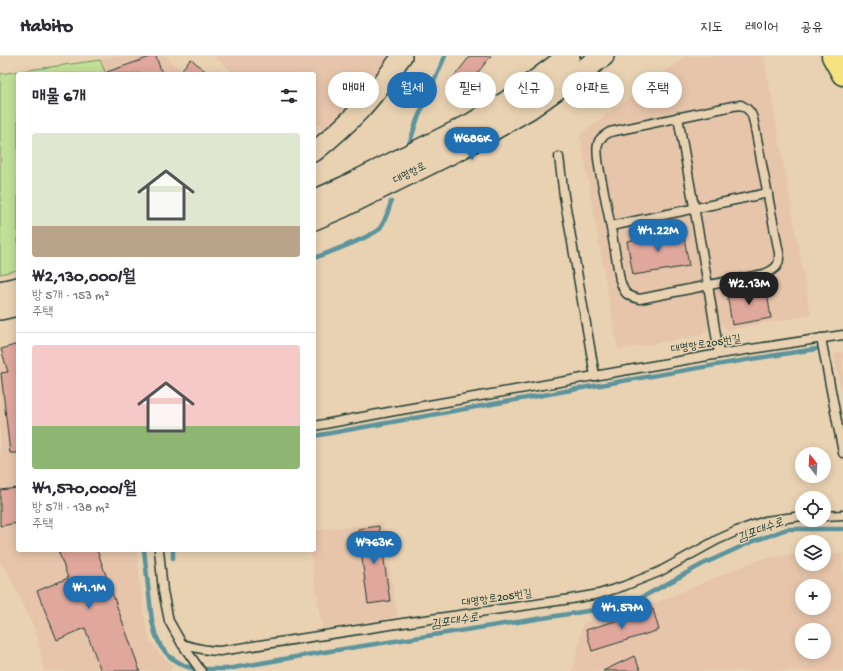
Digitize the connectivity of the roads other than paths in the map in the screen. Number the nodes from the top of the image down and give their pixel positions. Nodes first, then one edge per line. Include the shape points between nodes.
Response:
1 (402, 56) edge
2 (569, 56) edge
3 (603, 56) edge
4 (833, 56) edge
5 (843, 74) edge
6 (678, 117) junction
7 (316, 150) edge
8 (559, 157) dead end
9 (768, 194) junction
10 (316, 200) edge
11 (694, 208) junction
12 (316, 219) edge
13 (611, 226) junction
14 (708, 285) junction
15 (16, 288) edge
16 (0, 292) edge
17 (16, 305) edge
18 (0, 309) edge
19 (843, 335) edge
20 (821, 338) junction
21 (720, 354) junction
22 (595, 376) junction
23 (316, 426) edge
24 (843, 453) edge
25 (843, 515) edge
26 (831, 516) edge
27 (795, 517) edge
28 (159, 552) edge
29 (182, 644) junction
30 (202, 671) edge

1 - 7 street via 360,110
2 - 10 main road, 대명항로 via 507,102 472,124
3 - 12 main road, 대명항로 via 530,108 462,148
4 - 5 highway
6 - 9 lane via 741,105 748,109 754,123
6 - 11 lane
6 - 13 lane via 602,136 597,153
8 - 22 lane
9 - 11 lane
9 - 14 lane via 780,259 778,266 764,274
11 - 13 lane
11 - 14 lane
13 - 14 lane via 620,280 626,294 640,299
14 - 21 lane
15 - 16 main road
17 - 18 main road
19 - 20 lane, 대명항로205번길
20 - 21 lane, 대명항로205번길
20 - 24 lane
21 - 22 lane, 대명항로205번길
22 - 23 lane, 대명항로205번길
25 - 26 lane
27 - 29 lane, 대명항로205번길 via 765,521 737,531 659,572 592,595 220,652
28 - 29 lane via 163,591 170,621
29 - 30 lane

